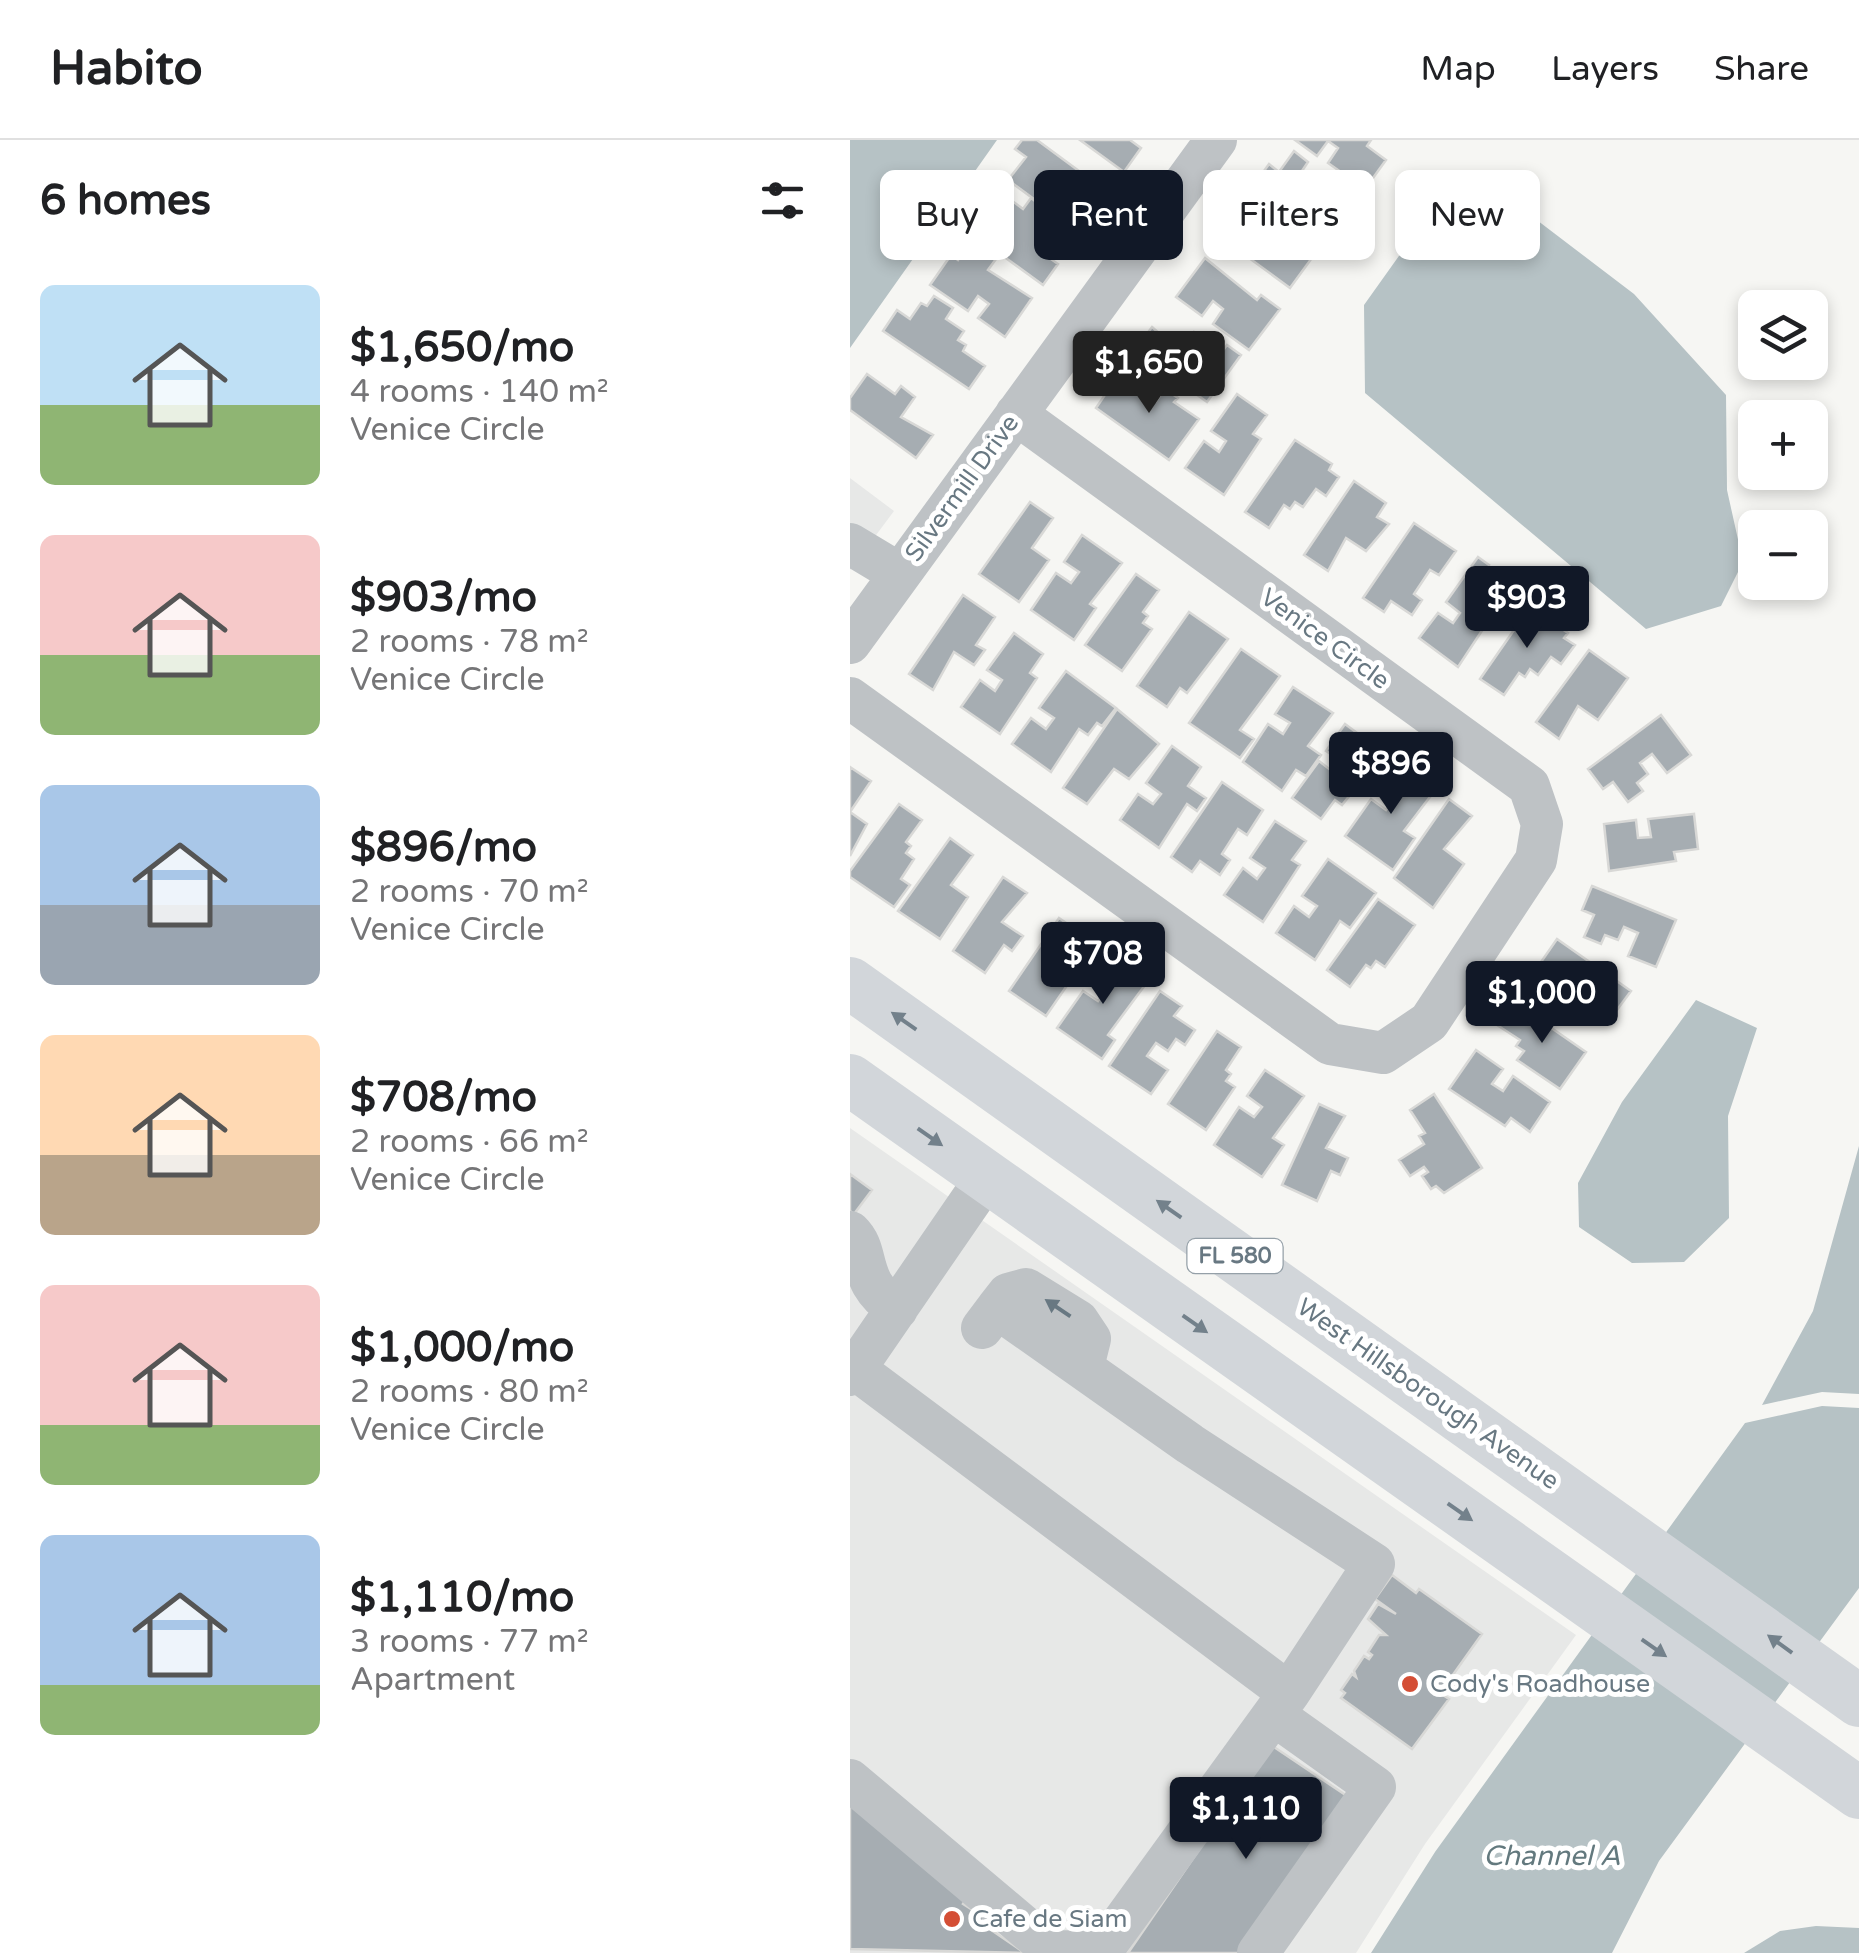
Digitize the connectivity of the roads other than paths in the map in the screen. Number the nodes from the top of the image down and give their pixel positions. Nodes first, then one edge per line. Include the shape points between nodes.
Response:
1 (1216, 140) edge
2 (1016, 414) junction
3 (850, 544) edge
4 (900, 574) junction
5 (850, 643) edge
6 (850, 698) edge
7 (850, 983) edge
8 (850, 1080) edge
9 (987, 1177) junction
10 (850, 1232) edge
11 (898, 1309) junction
12 (990, 1318) dead end
13 (852, 1370) edge
14 (1859, 1701) edge
15 (1282, 1704) junction
16 (850, 1780) edge
17 (1840, 1780) edge
18 (1258, 1953) edge

1 - 2 street, Silvermill Drive
2 - 4 street, Silvermill Drive
2 - 6 street, Venice Circle via 1529,786 1542,824 1536,860 1428,1022 1383,1052 1330,1044
3 - 4 street
4 - 5 street, Silvermill Drive
14 -> 7 main road, West Hillsborough Avenue / FL 580
8 -> 9 main road, FL 580
9 - 11 street
9 -> 17 main road, FL 580
10 - 11 street via 866,1276
11 - 13 street
12 - 15 street via 1083,1366 1374,1564
13 - 15 street
15 - 16 street via 1102,1952 1053,1952
15 - 18 street via 1375,1788

